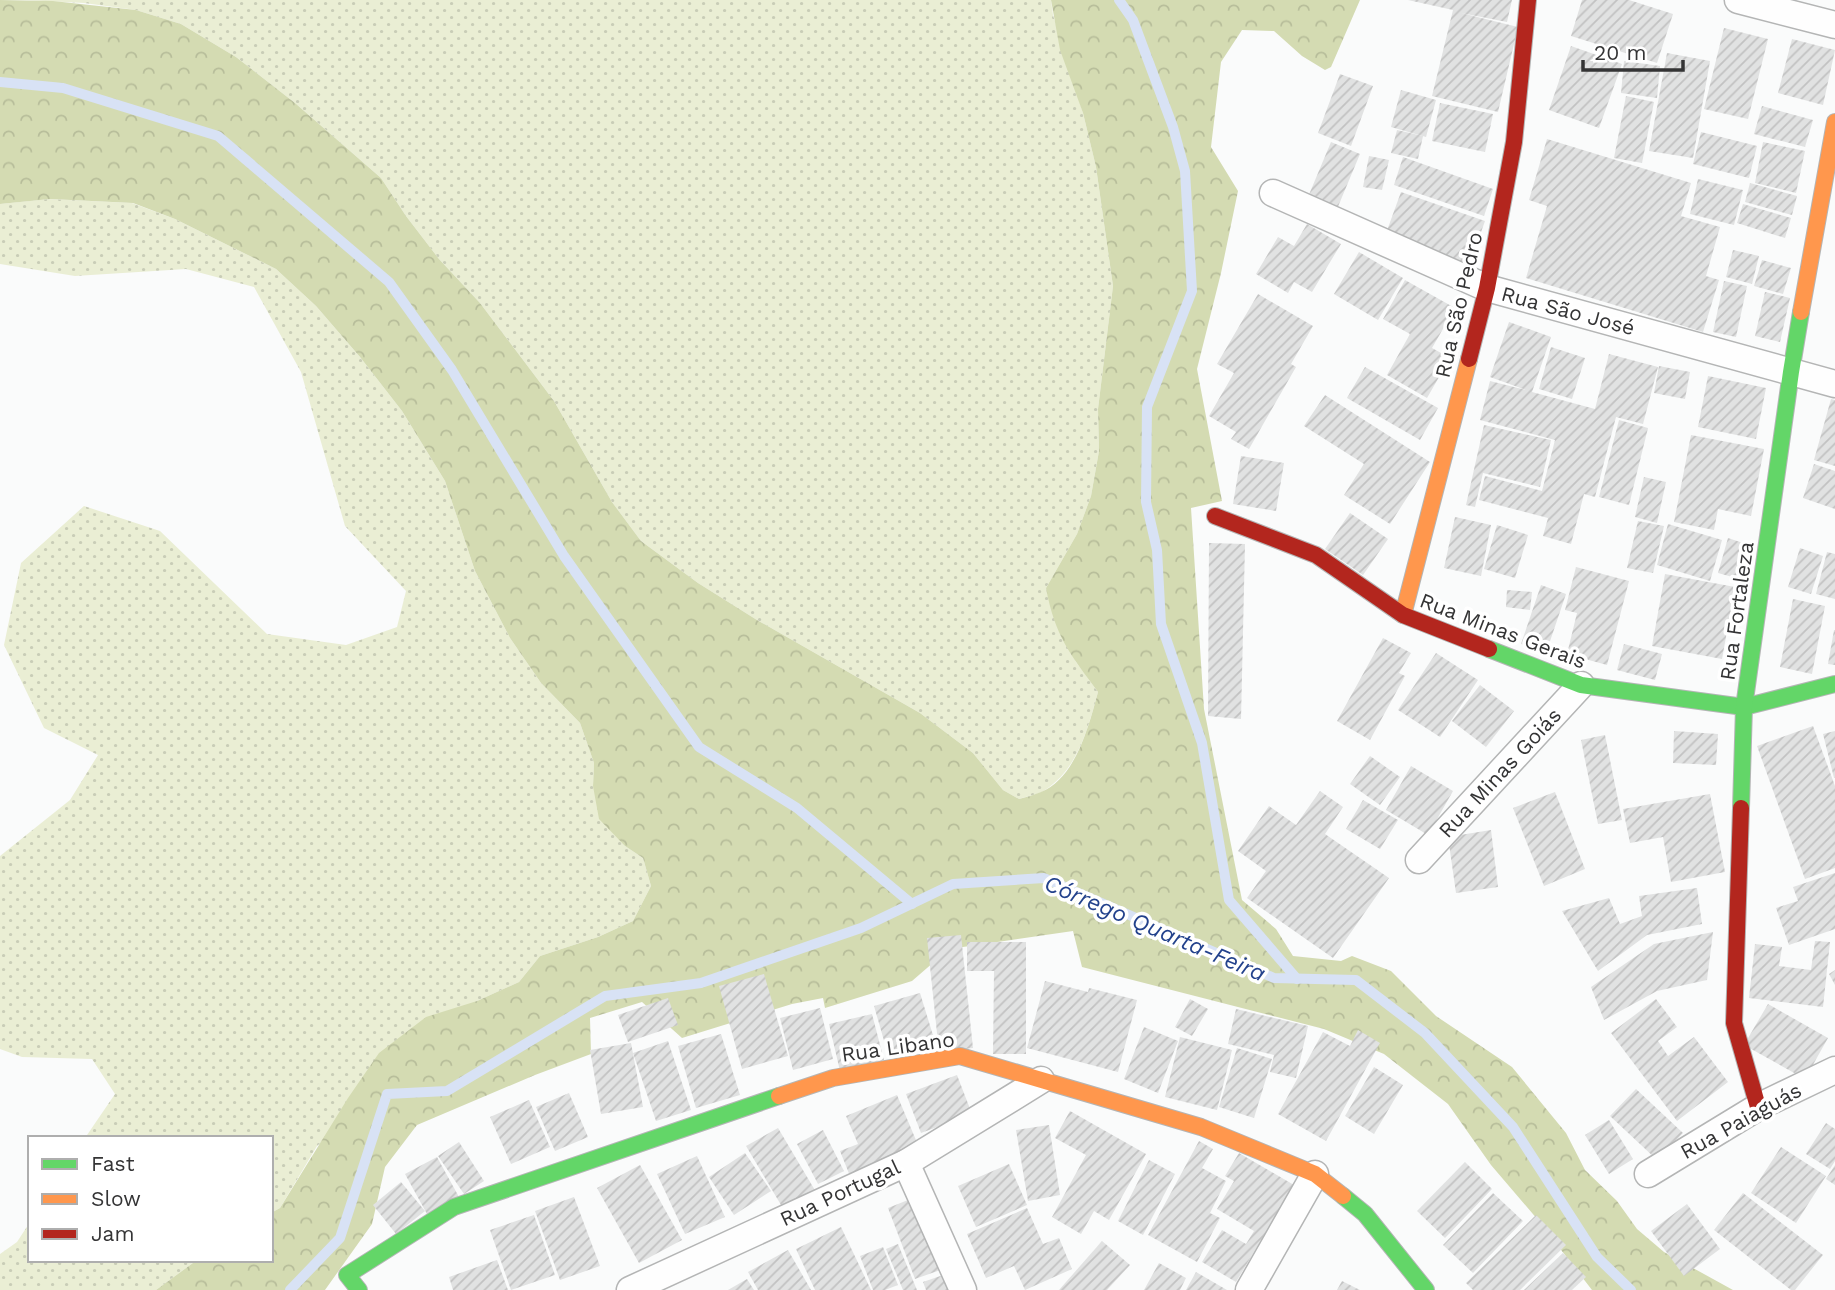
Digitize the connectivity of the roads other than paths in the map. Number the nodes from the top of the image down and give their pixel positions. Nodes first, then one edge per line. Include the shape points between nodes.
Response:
1 (1528, 0) edge
2 (1738, 0) edge
3 (1835, 25) edge
4 (1835, 122) edge
5 (1273, 193) dead end
6 (1488, 288) junction
7 (1791, 372) junction
8 (1835, 384) edge
9 (1216, 516) dead end
10 (1403, 615) junction
11 (1835, 684) edge
12 (1581, 685) junction
13 (1744, 707) junction
14 (1419, 860) dead end
15 (1835, 1070) edge
16 (1041, 1080) junction
17 (1758, 1107) junction
18 (906, 1163) junction
19 (1315, 1174) junction
20 (1648, 1174) dead end
21 (359, 1290) edge
22 (630, 1290) edge
23 (963, 1290) edge
24 (1249, 1290) edge
25 (1426, 1290) edge

1 - 6 street, Rua São Pedro via 1514,142
2 - 3 street
4 - 7 street, Rua Fortaleza
5 - 6 street, Rua São José
6 - 7 street, Rua São José
6 - 10 street, Rua São Pedro
7 - 8 street, Rua São José
7 - 13 street, Rua Fortaleza
9 - 10 street, Rua Minas Gerais via 1316,555
10 - 12 street, Rua Minas Gerais
11 - 13 street, Rua Minas Gerais
12 - 13 street, Rua Minas Gerais
12 - 14 street, Rua Minas Goiás
13 - 17 street, Rua Fortaleza via 1734,1023
15 - 17 street, Rua Paiaguás
16 - 18 street, Rua Portugal
16 - 19 street, Rua Libano via 1201,1127
16 - 21 street, Rua Libano via 960,1056 833,1078 454,1208 347,1275
17 - 20 street, Rua Paiaguás
18 - 22 street, Rua Portugal
18 - 23 street
19 - 24 street
19 - 25 street, Rua Libano via 1365,1214

